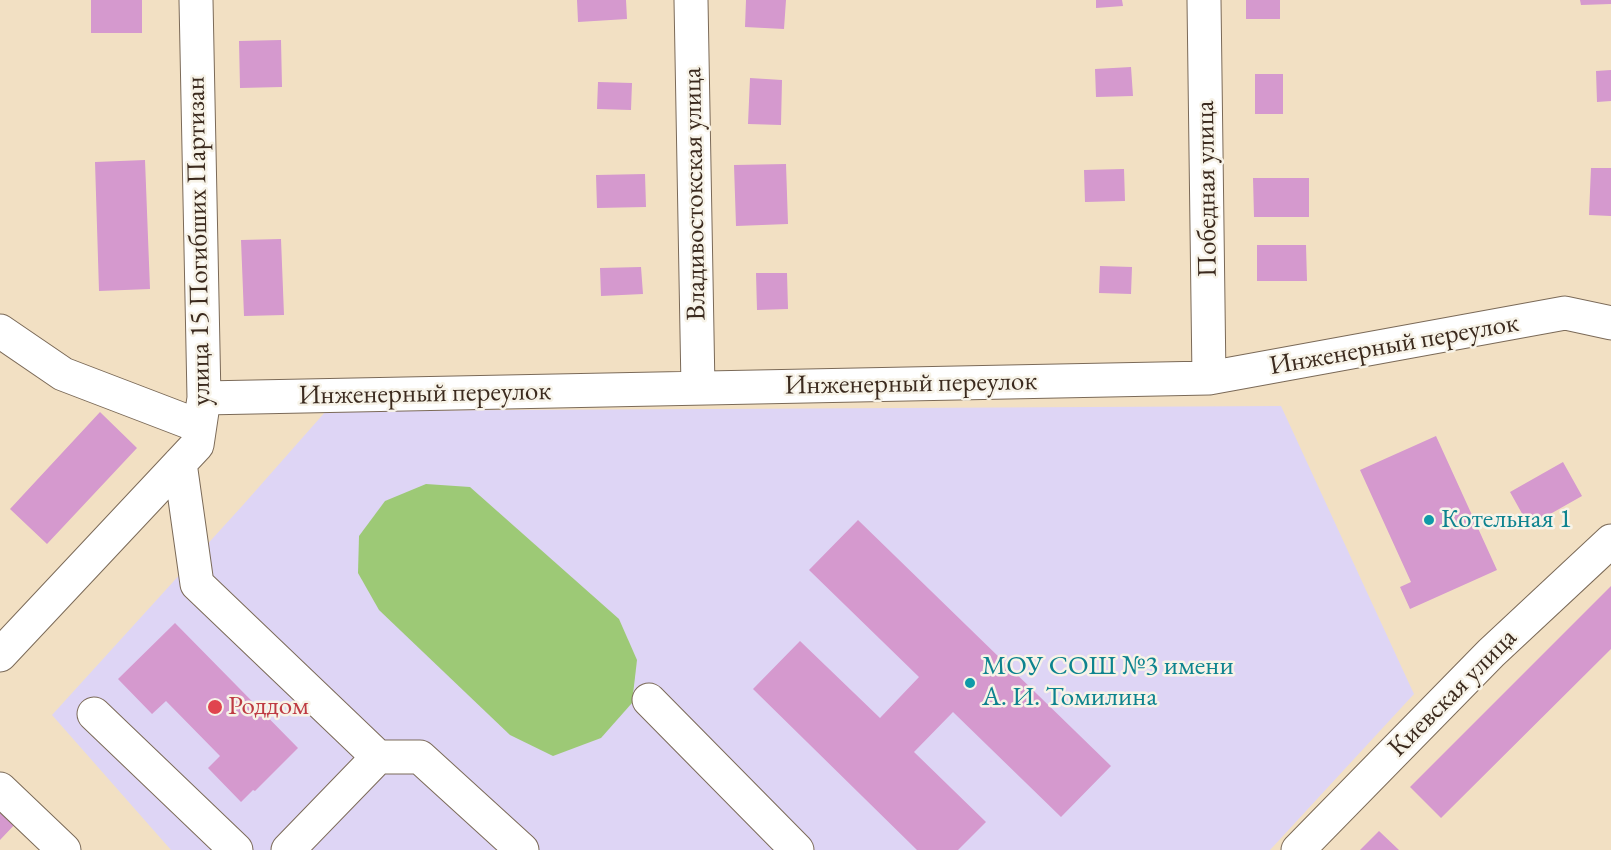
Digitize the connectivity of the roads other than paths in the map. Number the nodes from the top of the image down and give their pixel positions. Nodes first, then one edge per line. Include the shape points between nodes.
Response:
1 (196, 0) edge
2 (691, 0) edge
3 (1204, 0) edge
4 (1611, 323) edge
5 (0, 331) edge
6 (1209, 378) junction
7 (698, 388) junction
8 (201, 412) junction
9 (180, 463) junction
10 (1611, 541) edge
11 (0, 656) edge
12 (648, 700) dead end
13 (94, 714) dead end
14 (378, 757) junction
15 (0, 789) edge
16 (64, 850) edge
17 (236, 850) edge
18 (288, 850) edge
19 (522, 850) edge
20 (797, 850) edge
21 (1298, 850) edge

1 - 8 street, улица 15 Погибших Партизан
2 - 7 street, Владивостокская улица
3 - 6 street, Победная улица
4 - 6 street, Инженерный переулок via 1565,314
5 - 8 street via 63,374
6 - 7 street, Инженерный переулок
7 - 8 street, Инженерный переулок
8 - 9 street, улица 15 Погибших Партизан via 197,445
9 - 11 street, улица 15 Погибших Партизан
9 - 14 street via 197,584
10 - 21 street, Киевская улица via 1491,653
12 - 20 street
13 - 17 street
14 - 18 street
14 - 19 street via 420,757
15 - 16 street

